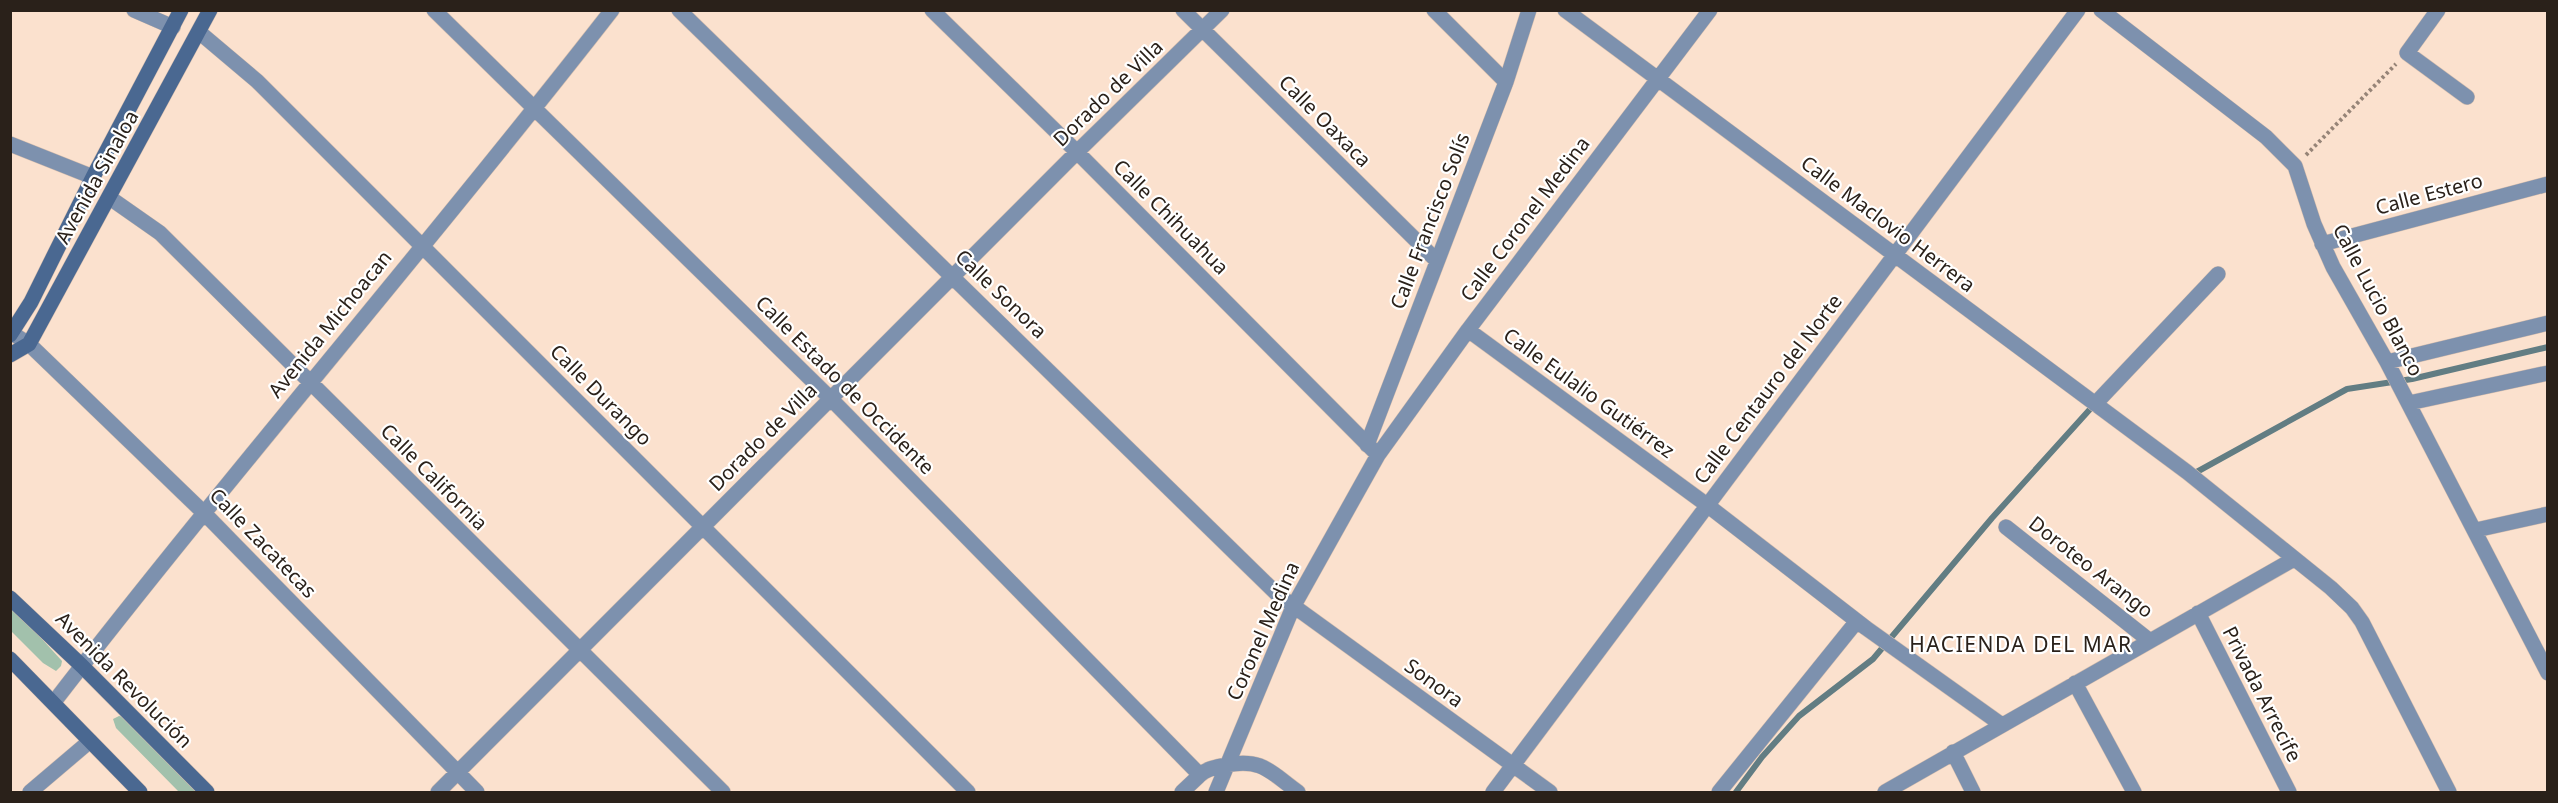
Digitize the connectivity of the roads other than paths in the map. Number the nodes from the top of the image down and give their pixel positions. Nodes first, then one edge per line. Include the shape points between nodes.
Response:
1 (134, 10) edge
2 (181, 10) edge
3 (210, 10) edge
4 (434, 10) edge
5 (612, 10) edge
6 (679, 10) edge
7 (932, 10) edge
8 (1183, 10) edge
9 (1222, 10) edge
10 (1434, 10) edge
11 (1529, 10) edge
12 (1564, 10) edge
13 (1710, 10) edge
14 (2078, 10) edge
15 (2101, 10) edge
16 (2438, 10) edge
17 (173, 27) junction
18 (1203, 30) junction
19 (199, 32) junction
20 (1657, 79) junction
21 (1506, 82) junction
22 (2467, 97) dead end
23 (535, 109) junction
24 (10, 144) edge
25 (1077, 152) junction
26 (93, 177) junction
27 (2547, 184) edge
28 (110, 198) junction
29 (2322, 244) junction
30 (421, 247) junction
31 (1895, 255) junction
32 (1437, 261) junction
33 (2218, 274) dead end
34 (953, 276) junction
35 (2547, 323) edge
36 (1468, 330) junction
37 (11, 333) edge
38 (29, 344) junction
39 (10, 355) edge
40 (2387, 362) junction
41 (2547, 373) edge
42 (309, 382) junction
43 (831, 399) junction
44 (2409, 403) junction
45 (2096, 404) junction
46 (1372, 450) junction
47 (1707, 505) junction
48 (204, 513) junction
49 (2547, 514) edge
50 (704, 527) junction
51 (2006, 527) dead end
52 (2475, 530) junction
53 (2294, 559) junction
54 (10, 598) edge
55 (1293, 607) junction
56 (2199, 614) junction
57 (1861, 625) junction
58 (2150, 641) junction
59 (581, 652) junction
60 (10, 659) edge
61 (82, 666) junction
62 (2547, 673) edge
63 (2075, 683) junction
64 (54, 702) junction
65 (2002, 725) junction
66 (90, 741) junction
67 (1953, 753) junction
68 (1228, 765) junction
69 (1513, 766) junction
70 (457, 773) junction
71 (1200, 775) junction
72 (30, 792) edge
73 (140, 792) edge
74 (207, 792) edge
75 (438, 792) edge
76 (477, 792) edge
77 (723, 792) edge
78 (968, 792) edge
79 (1182, 792) edge
80 (1216, 792) edge
81 (1298, 792) edge
82 (1493, 792) edge
83 (1550, 792) edge
84 (1719, 792) edge
85 (1885, 792) edge
86 (1973, 792) edge
87 (2134, 792) edge
88 (2289, 792) edge
89 (2449, 792) edge

1 - 17 street
2 - 17 street, Avenida Sinaloa
3 - 19 street, Avenida Sinaloa
4 - 23 street, Calle Estado de Occidente
5 - 23 street, Avenida Michoacan
6 - 34 street, Calle Sonora
7 - 25 street, Calle Chihuahua
8 - 18 street, Calle Oaxaca
9 - 18 street, Dorado de Villa
10 - 21 street
11 - 21 street, Calle Francisco Solís
12 - 20 street, Calle Maclovio Herrera
13 - 20 street, Calle Coronel Medina
14 - 31 street, Calle Centauro del Norte
15 - 29 street, Calle Lucio Blanco via 2266,137 2295,166
16 - 22 street via 2407,53
17 - 26 street, Avenida Sinaloa
18 - 25 street, Dorado de Villa
18 - 32 street, Calle Oaxaca
19 - 28 street, Avenida Sinaloa
19 - 30 street, Calle Durango via 256,81
20 - 31 street, Calle Maclovio Herrera
20 - 36 street, Calle Coronel Medina
21 - 32 street, Calle Francisco Solís
23 - 30 street, Avenida Michoacan
23 - 43 street, Calle Estado de Occidente
24 - 26 street
25 - 34 street, Dorado de Villa
25 - 46 street, Calle Chihuahua
26 - 37 street, Avenida Sinaloa via 31,302
27 - 29 street, Calle Estero
28 - 38 street, Avenida Sinaloa
28 - 42 street, Calle California via 160,233
29 - 40 street, Calle Lucio Blanco
30 - 42 street, Avenida Michoacan
30 - 50 street, Calle Durango
31 - 45 street, Calle Maclovio Herrera
31 - 47 street, Calle Centauro del Norte
32 - 46 street, Calle Francisco Solís
33 - 45 street
34 - 43 street, Dorado de Villa
34 - 55 street, Calle Sonora
35 - 40 street
36 - 46 street, Calle Coronel Medina
36 - 47 street, Calle Eulalio Gutiérrez
37 - 38 street, Calle Zacatecas
38 - 39 street
38 - 48 street, Calle Zacatecas
40 - 44 street, Calle Lucio Blanco
41 - 44 street
42 - 48 street, Avenida Michoacan
42 - 59 street, Calle California
43 - 50 street, Dorado de Villa
43 - 71 street, Calle Estado de Occidente
44 - 52 street, Calle Lucio Blanco
45 - 53 street, Calle Maclovio Herrera
46 - 55 street, Coronel Medina
47 - 57 street, Calle Eulalio Gutiérrez
47 - 69 street, Calle Centauro del Norte
48 - 61 street, Avenida Michoacan
48 - 70 street, Calle Zacatecas
49 - 52 street
50 - 59 street, Dorado de Villa
50 - 78 street, Calle Durango
51 - 58 street, Doroteo Arango
52 - 62 street, Calle Lucio Blanco
53 - 56 street
53 - 89 street via 2342,598 2362,622
54 - 61 street, Avenida Revolución
55 - 68 street, Coronel Medina
55 - 69 street, Sonora
56 - 58 street
56 - 88 street, Privada Arrecife
57 - 65 street, Calle Eulalio Gutiérrez
57 - 84 street
58 - 63 street
59 - 70 street, Dorado de Villa
59 - 77 street, Calle California
60 - 64 street
61 - 64 street, Avenida Michoacan
61 - 74 street, Avenida Revolución
63 - 65 street
63 - 87 street
64 - 66 street
65 - 67 street
66 - 72 street
66 - 73 street
67 - 85 street
67 - 86 street
68 - 71 street
68 - 80 street
68 - 81 street via 1256,763
69 - 82 street, Calle Centauro del Norte
69 - 83 street, Sonora
70 - 75 street, Dorado de Villa
70 - 76 street, Calle Zacatecas
71 - 79 street

